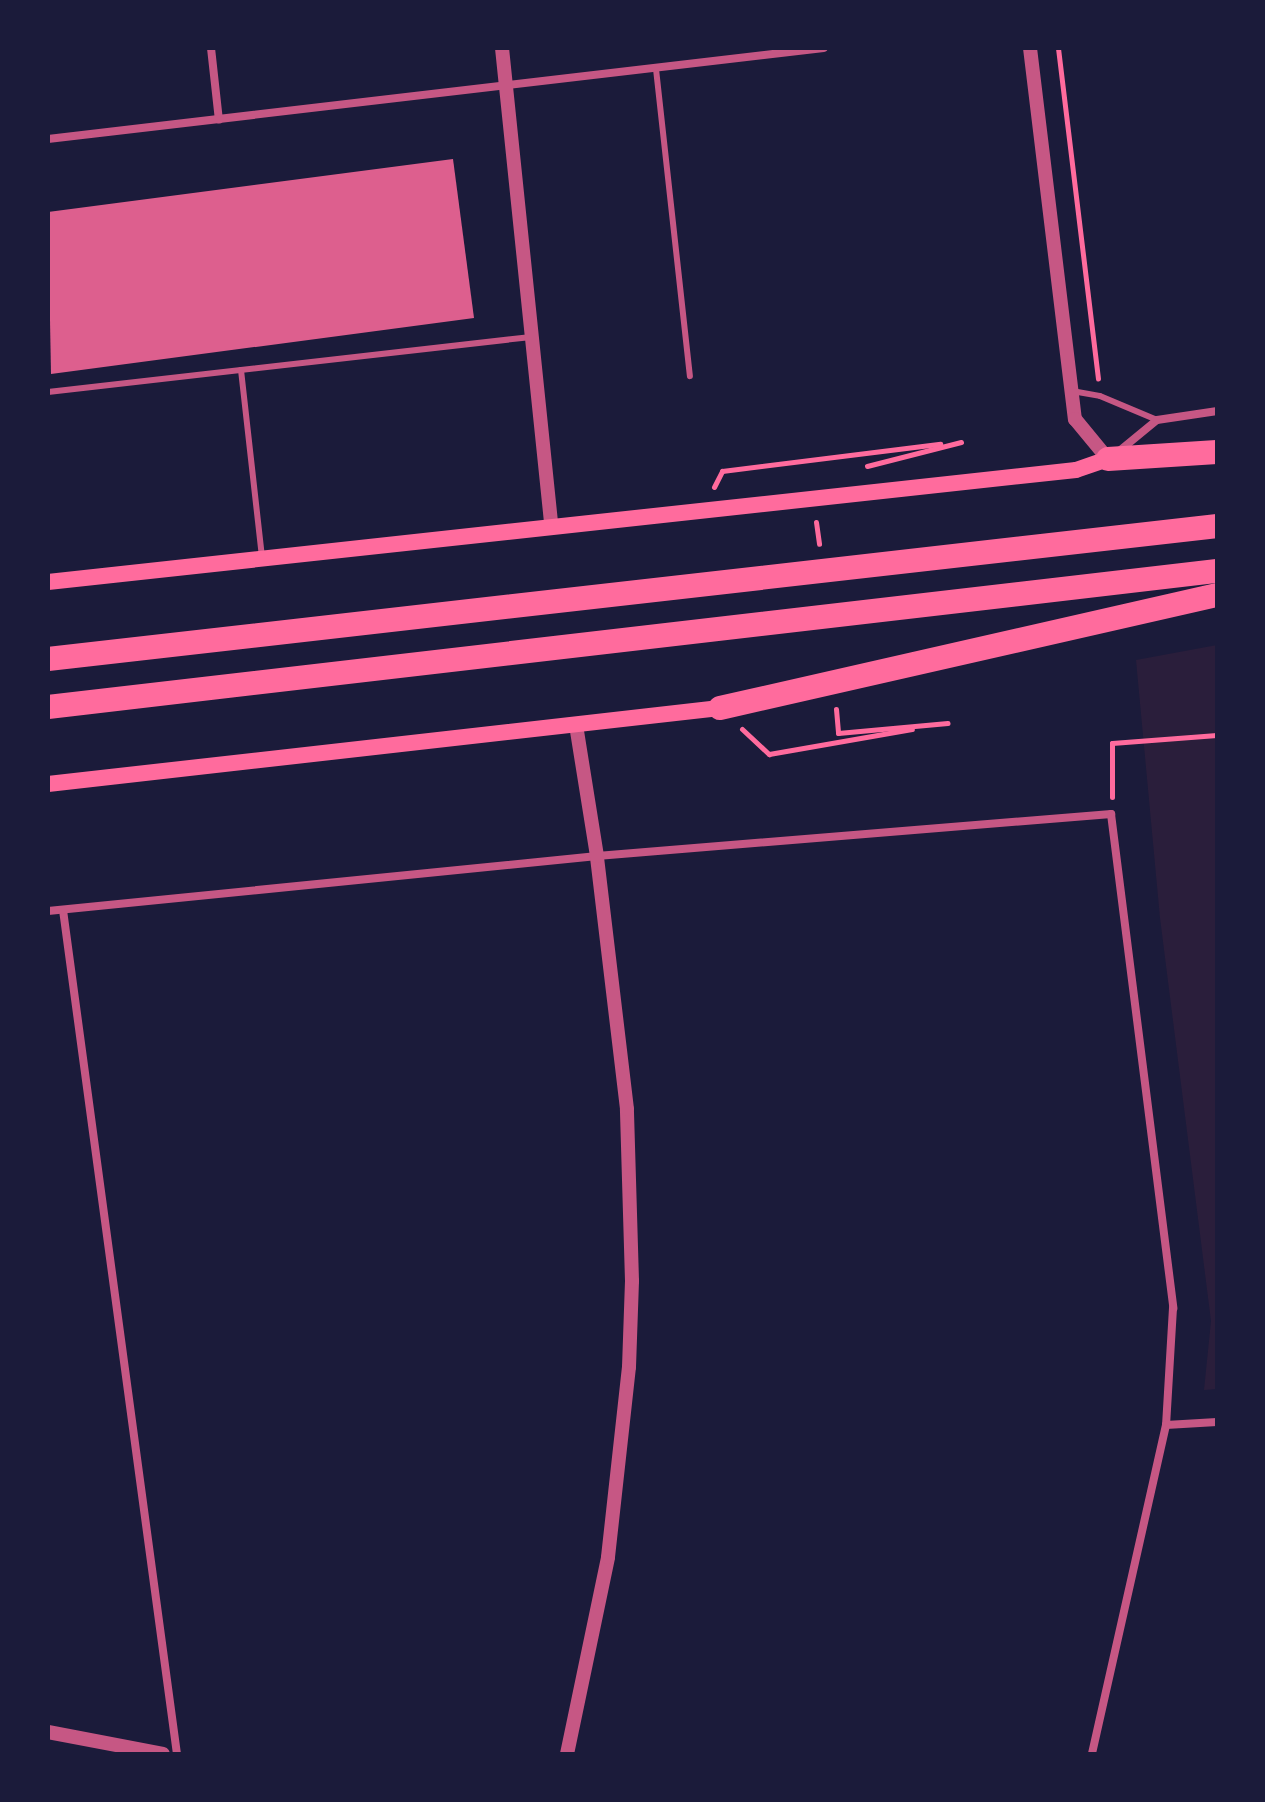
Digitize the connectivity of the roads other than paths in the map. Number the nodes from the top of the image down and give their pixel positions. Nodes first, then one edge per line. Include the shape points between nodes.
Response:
1 (211, 48) edge
2 (502, 48) edge
3 (824, 48) edge
4 (1030, 48) edge
5 (656, 69) junction
6 (506, 87) junction
7 (219, 120) junction
8 (48, 139) edge
9 (534, 337) junction
10 (241, 370) junction
11 (690, 376) dead end
12 (1072, 391) junction
13 (48, 392) edge
14 (1217, 411) edge
15 (1157, 420) junction
16 (1217, 452) edge
17 (1108, 459) junction
18 (551, 525) junction
19 (1217, 526) edge
20 (262, 557) junction
21 (1217, 571) edge
22 (48, 582) edge
23 (1217, 595) edge
24 (48, 659) edge
25 (48, 707) edge
26 (720, 708) joint
27 (576, 725) junction
28 (48, 784) edge
29 (597, 856) junction
30 (63, 910) junction
31 (48, 911) edge
32 (1217, 1422) edge
33 (1166, 1425) junction
34 (48, 1732) edge
35 (163, 1754) edge
36 (177, 1754) edge
37 (567, 1754) edge
38 (1092, 1754) edge

1 - 7 street
2 - 6 street
3 - 5 street
4 - 12 street
5 - 6 street
5 - 11 lane
6 - 7 street
6 - 9 street
7 - 8 street
9 - 10 lane
9 - 18 street
10 - 13 lane
10 - 20 lane
12 - 15 lane via 1100,396
12 - 17 street via 1075,419
14 - 15 street
15 - 17 street
16 - 17 highway
17 - 18 main road via 1076,470
18 - 20 main road
19 - 24 highway
20 - 22 main road
21 - 25 highway
23 - 26 highway
26 - 27 main road
27 - 28 main road
27 - 29 street
29 - 30 street
29 - 33 street via 1111,814 1173,1308
29 - 37 street via 627,1109 632,1295 621,1462 608,1557
30 - 31 street
30 - 36 street
32 - 33 street
33 - 38 street
34 - 35 street

